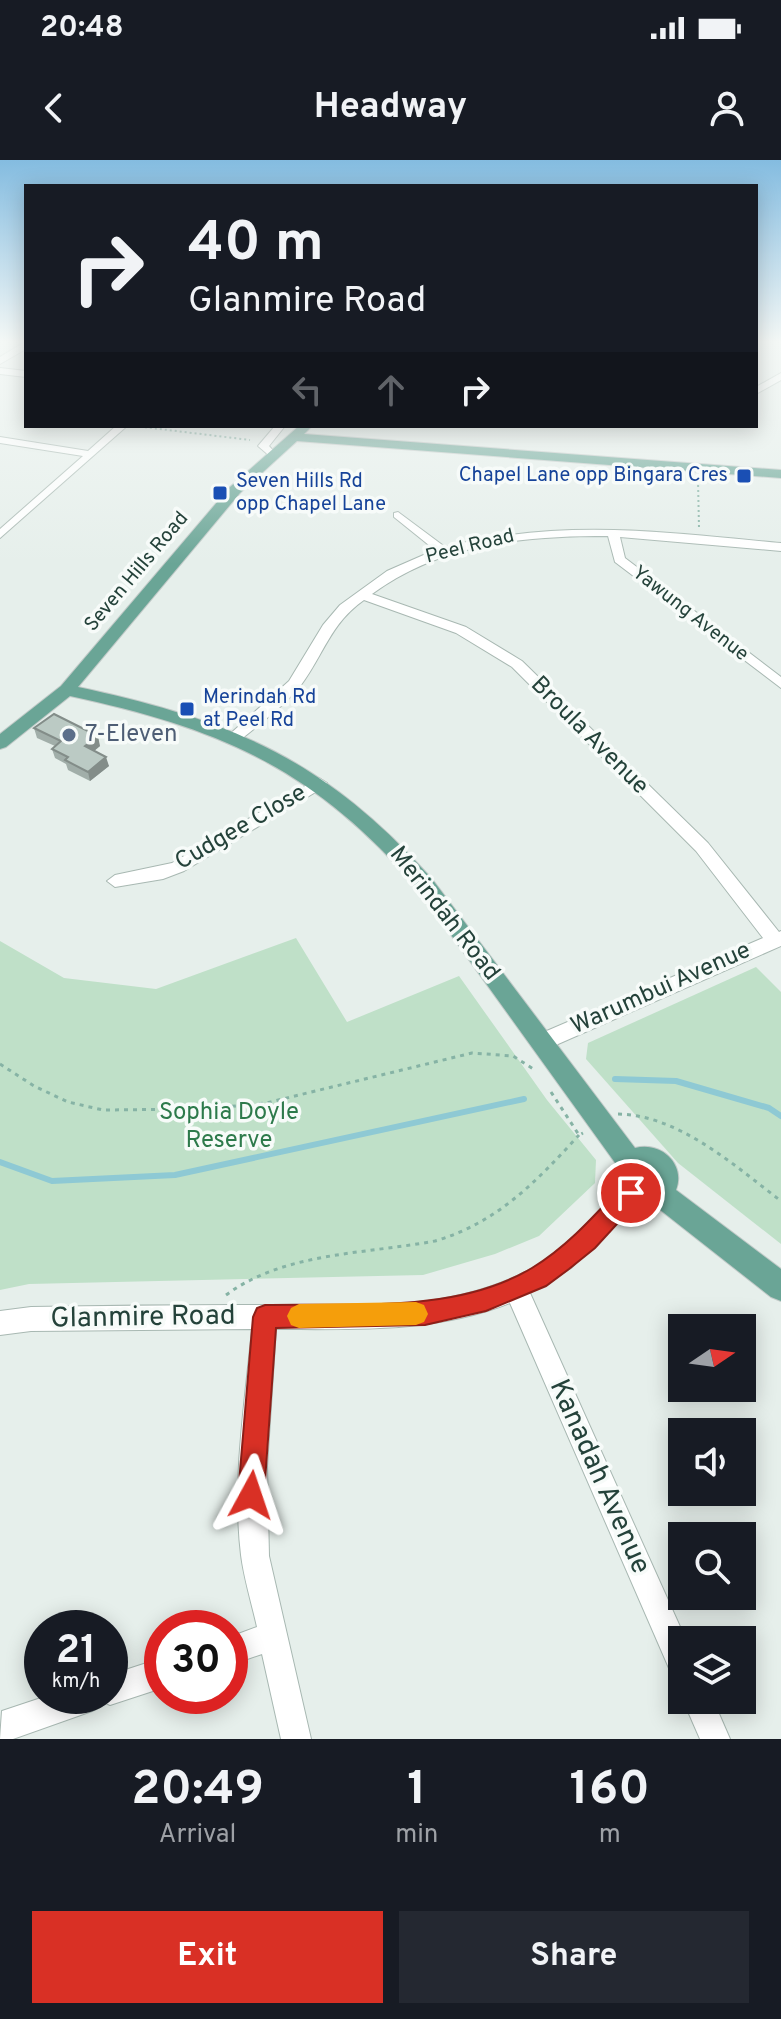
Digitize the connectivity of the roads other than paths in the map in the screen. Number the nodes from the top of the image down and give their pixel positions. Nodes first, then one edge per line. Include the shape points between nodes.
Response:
1 (120, 428) edge
2 (278, 428) edge
3 (304, 428) edge
4 (294, 437) junction
5 (0, 440) edge
6 (91, 454) junction
7 (272, 455) junction
8 (781, 474) edge
9 (398, 515) dead end
10 (2, 531) edge
11 (613, 533) junction
12 (781, 547) edge
13 (442, 550) junction
14 (360, 594) junction
15 (781, 667) edge
16 (766, 673) junction
17 (781, 684) edge
18 (67, 690) junction
19 (235, 737) junction
20 (0, 743) edge
21 (319, 783) junction
22 (115, 881) dead end
23 (778, 938) edge
24 (542, 1042) junction
25 (630, 1162) junction
26 (631, 1193) junction
27 (662, 1195) junction
28 (781, 1287) edge
29 (516, 1289) junction
30 (265, 1317) junction
31 (0, 1323) edge
32 (668, 1633) edge
33 (273, 1636) junction
34 (248, 1645) edge
35 (37, 1714) edge
36 (704, 1714) edge
37 (0, 1730) edge
38 (296, 1739) edge
39 (715, 1739) edge

1 - 6 street
2 - 7 street via 263,446
3 - 4 main road, Seven Hills Road
4 - 7 main road, Seven Hills Road
4 - 8 main road
5 - 6 street
6 - 10 street
7 - 18 main road, Seven Hills Road via 235,490
9 - 13 street
11 - 12 street, Peel Road
11 - 13 street, Peel Road via 518,534
11 - 16 street, Yawung Avenue via 619,559
13 - 14 street, Peel Road
14 - 19 street, Peel Road via 340,612 294,684
14 - 23 street, Broula Avenue via 461,630 517,664 702,847
15 - 16 street
16 - 17 street, Yawung Avenue
18 - 19 main road, Merindah Road via 155,709
18 - 20 main road, Seven Hills Road
19 - 21 main road, Merindah Road
21 - 22 street, Cudgee Close via 178,867
21 - 24 main road, Merindah Road via 409,864
23 - 24 street, Warumbui Avenue
24 - 25 main road, Merindah Road
25 - 26 main road via 623,1180
25 - 27 main road via 651,1161 663,1170 668,1183
26 - 27 main road via 651,1200
26 - 29 street, Glanmire Road via 587,1240
27 - 28 main road
29 - 30 street, Glanmire Road via 425,1313
29 - 32 street, Kanadah Avenue
30 - 31 street, Glanmire Road
30 - 33 street via 251,1495 255,1556
33 - 34 street
33 - 38 street
35 - 37 street
36 - 39 street

